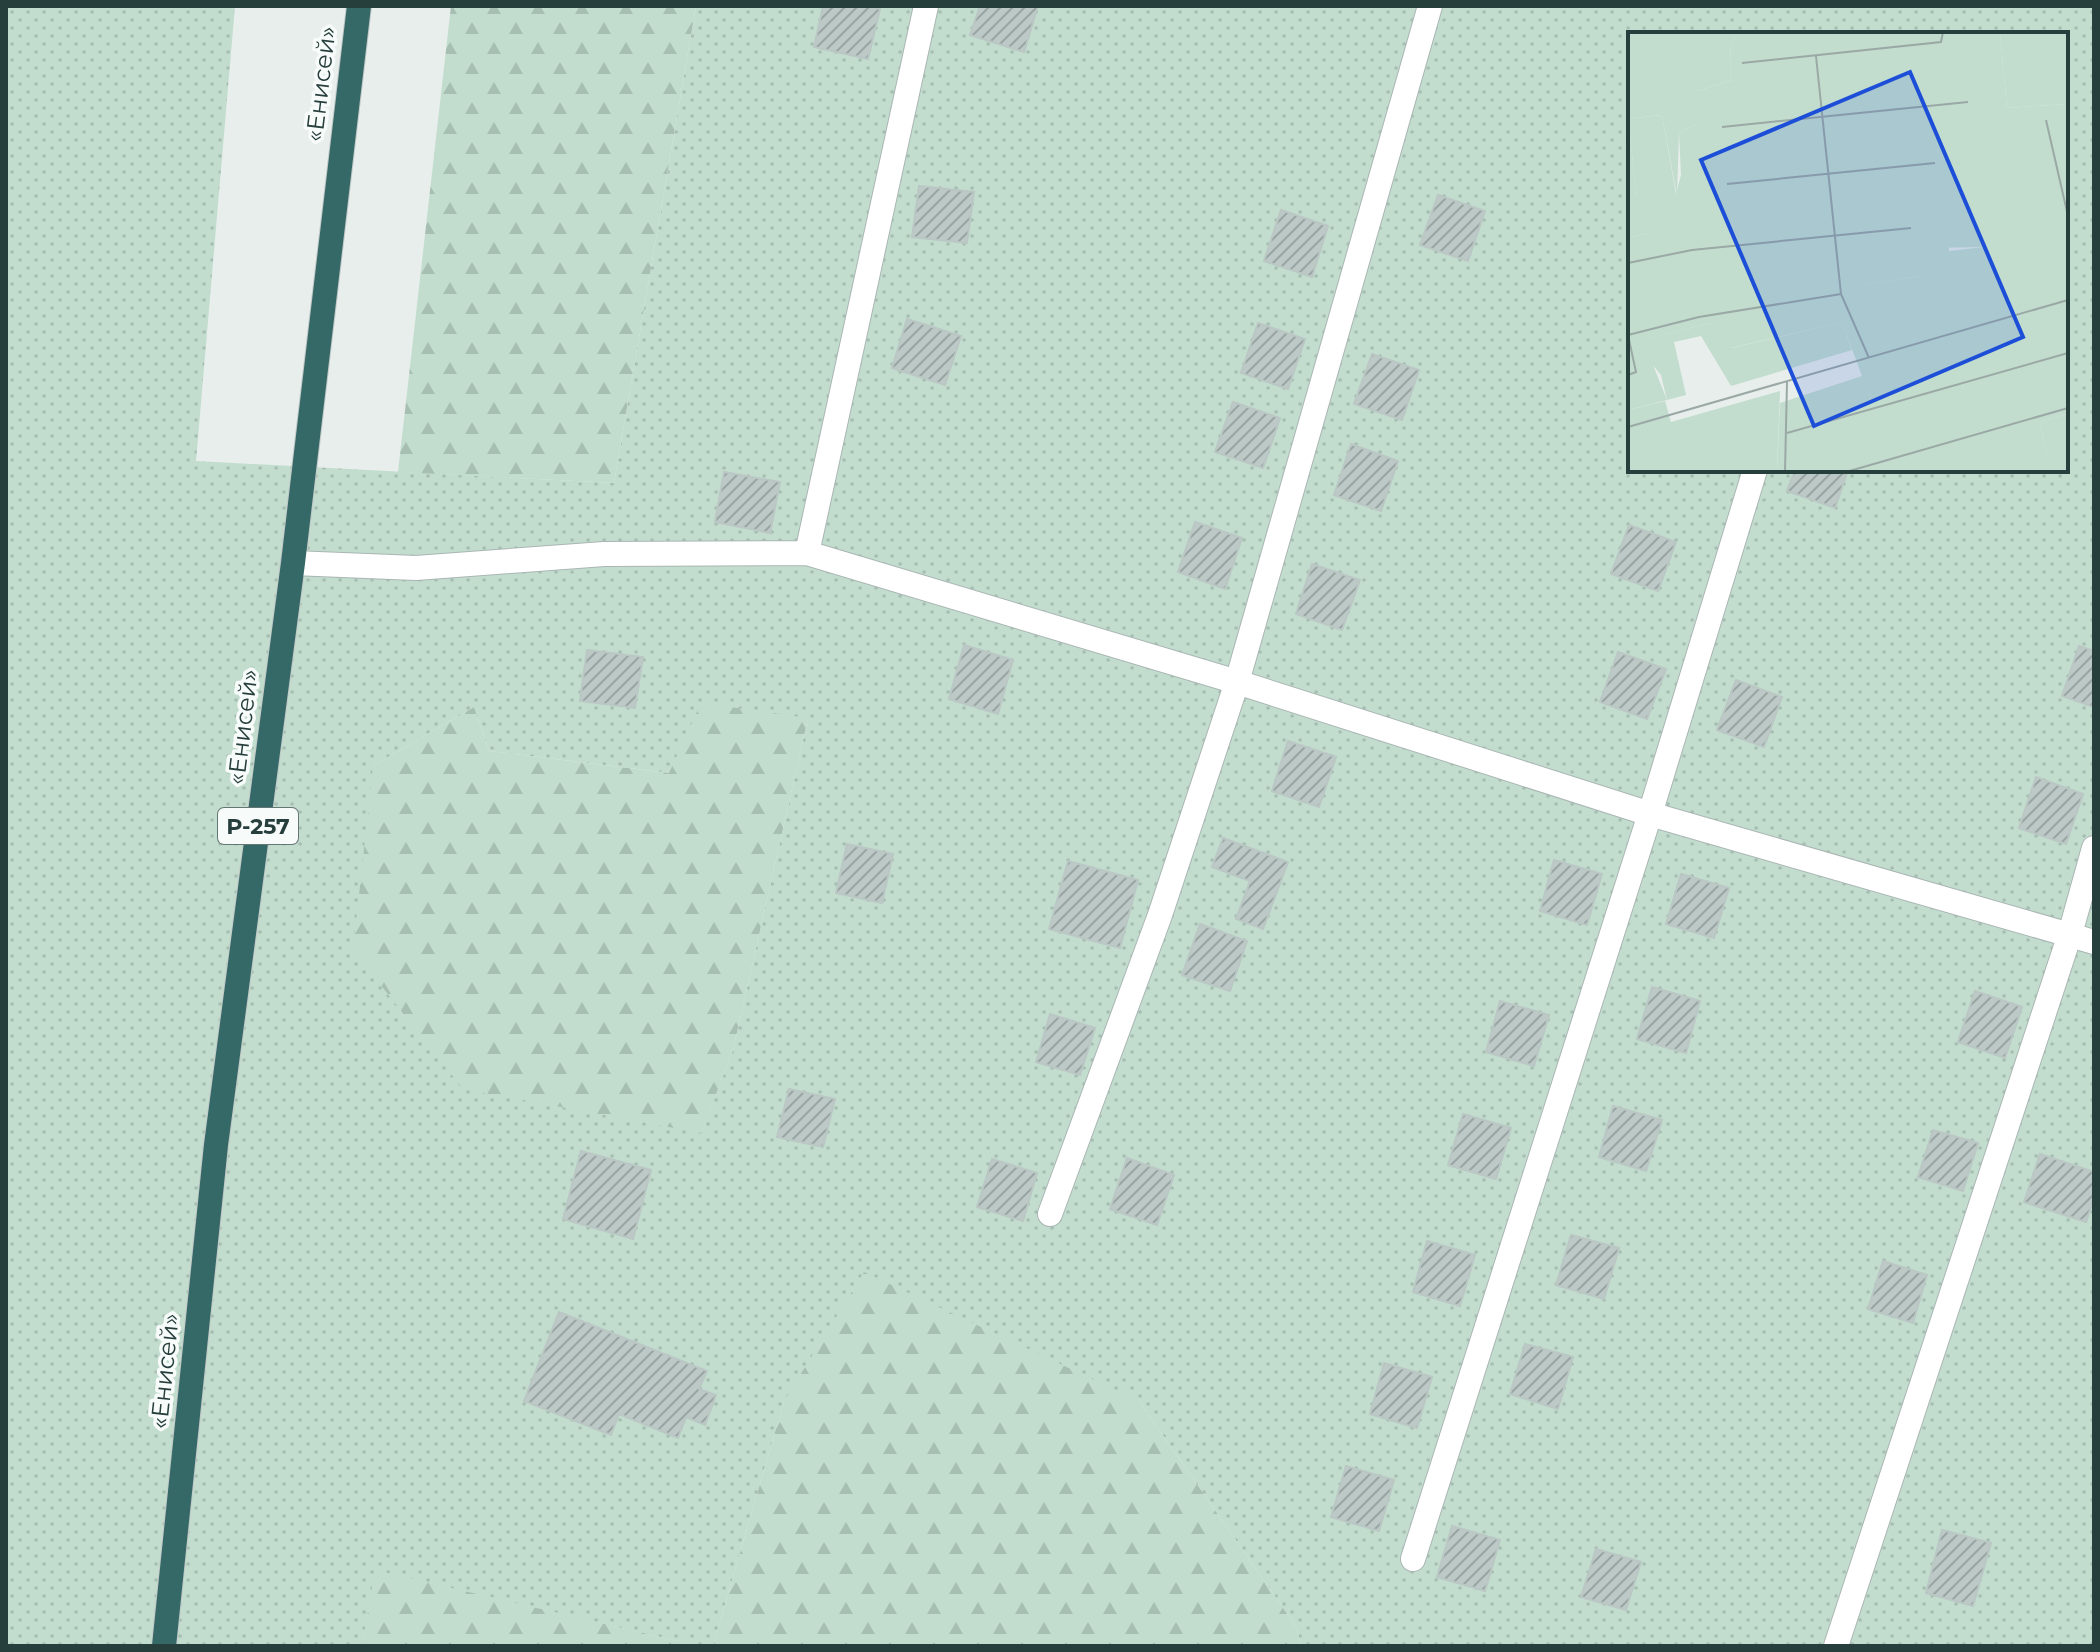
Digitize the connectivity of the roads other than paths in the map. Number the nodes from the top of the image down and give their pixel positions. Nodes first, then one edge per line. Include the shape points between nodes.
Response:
1 (359, 6) edge
2 (926, 6) edge
3 (1430, 6) edge
4 (1754, 472) edge
5 (807, 553) junction
6 (293, 563) junction
7 (1237, 682) junction
8 (1650, 814) junction
9 (2094, 848) edge
10 (2070, 934) junction
11 (2094, 942) edge
12 (1050, 1214) dead end
13 (1413, 1559) dead end
14 (164, 1646) edge
15 (1836, 1646) edge

1 - 6 highway, «Енисей» / Р-257
2 - 5 street
3 - 7 street
4 - 8 street
5 - 6 street via 604,554 416,568
5 - 7 street
6 - 14 highway, «Енисей» / Р-257 via 216,1145
7 - 8 street
7 - 12 street via 1160,915
8 - 10 street
8 - 13 street
9 - 10 street
10 - 11 street
10 - 15 street

